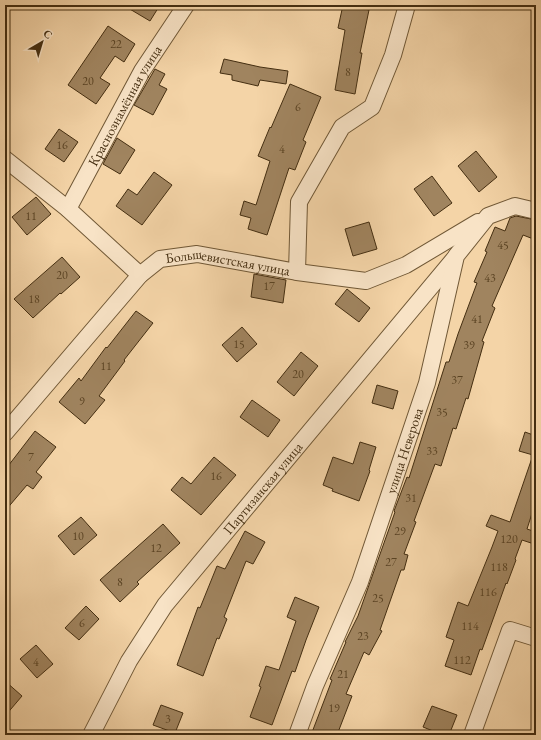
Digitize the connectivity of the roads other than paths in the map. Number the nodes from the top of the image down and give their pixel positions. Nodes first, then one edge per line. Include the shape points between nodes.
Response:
1 (186, 5) edge
2 (407, 5) edge
3 (6, 161) edge
4 (68, 209) junction
5 (536, 210) edge
6 (488, 216) junction
7 (456, 256) junction
8 (297, 272) junction
9 (140, 275) junction
10 (5, 433) edge
11 (536, 638) edge
12 (91, 735) edge
13 (296, 735) edge
14 (472, 735) edge

1 - 4 street, Краснознамённая улица via 142,71
2 - 8 street via 393,55 372,107 342,127 299,202
3 - 4 street
4 - 9 street
5 - 6 street via 515,206
6 - 7 street, улица Неверова
6 - 8 street, Большевистская улица via 406,265 366,281
7 - 12 street, Партизанская улица via 165,605 129,661
7 - 13 street, улица Неверова via 427,383 360,582
8 - 9 street, Большевистская улица via 197,254 160,260
9 - 10 street, Большевистская улица
11 - 14 street via 510,630

